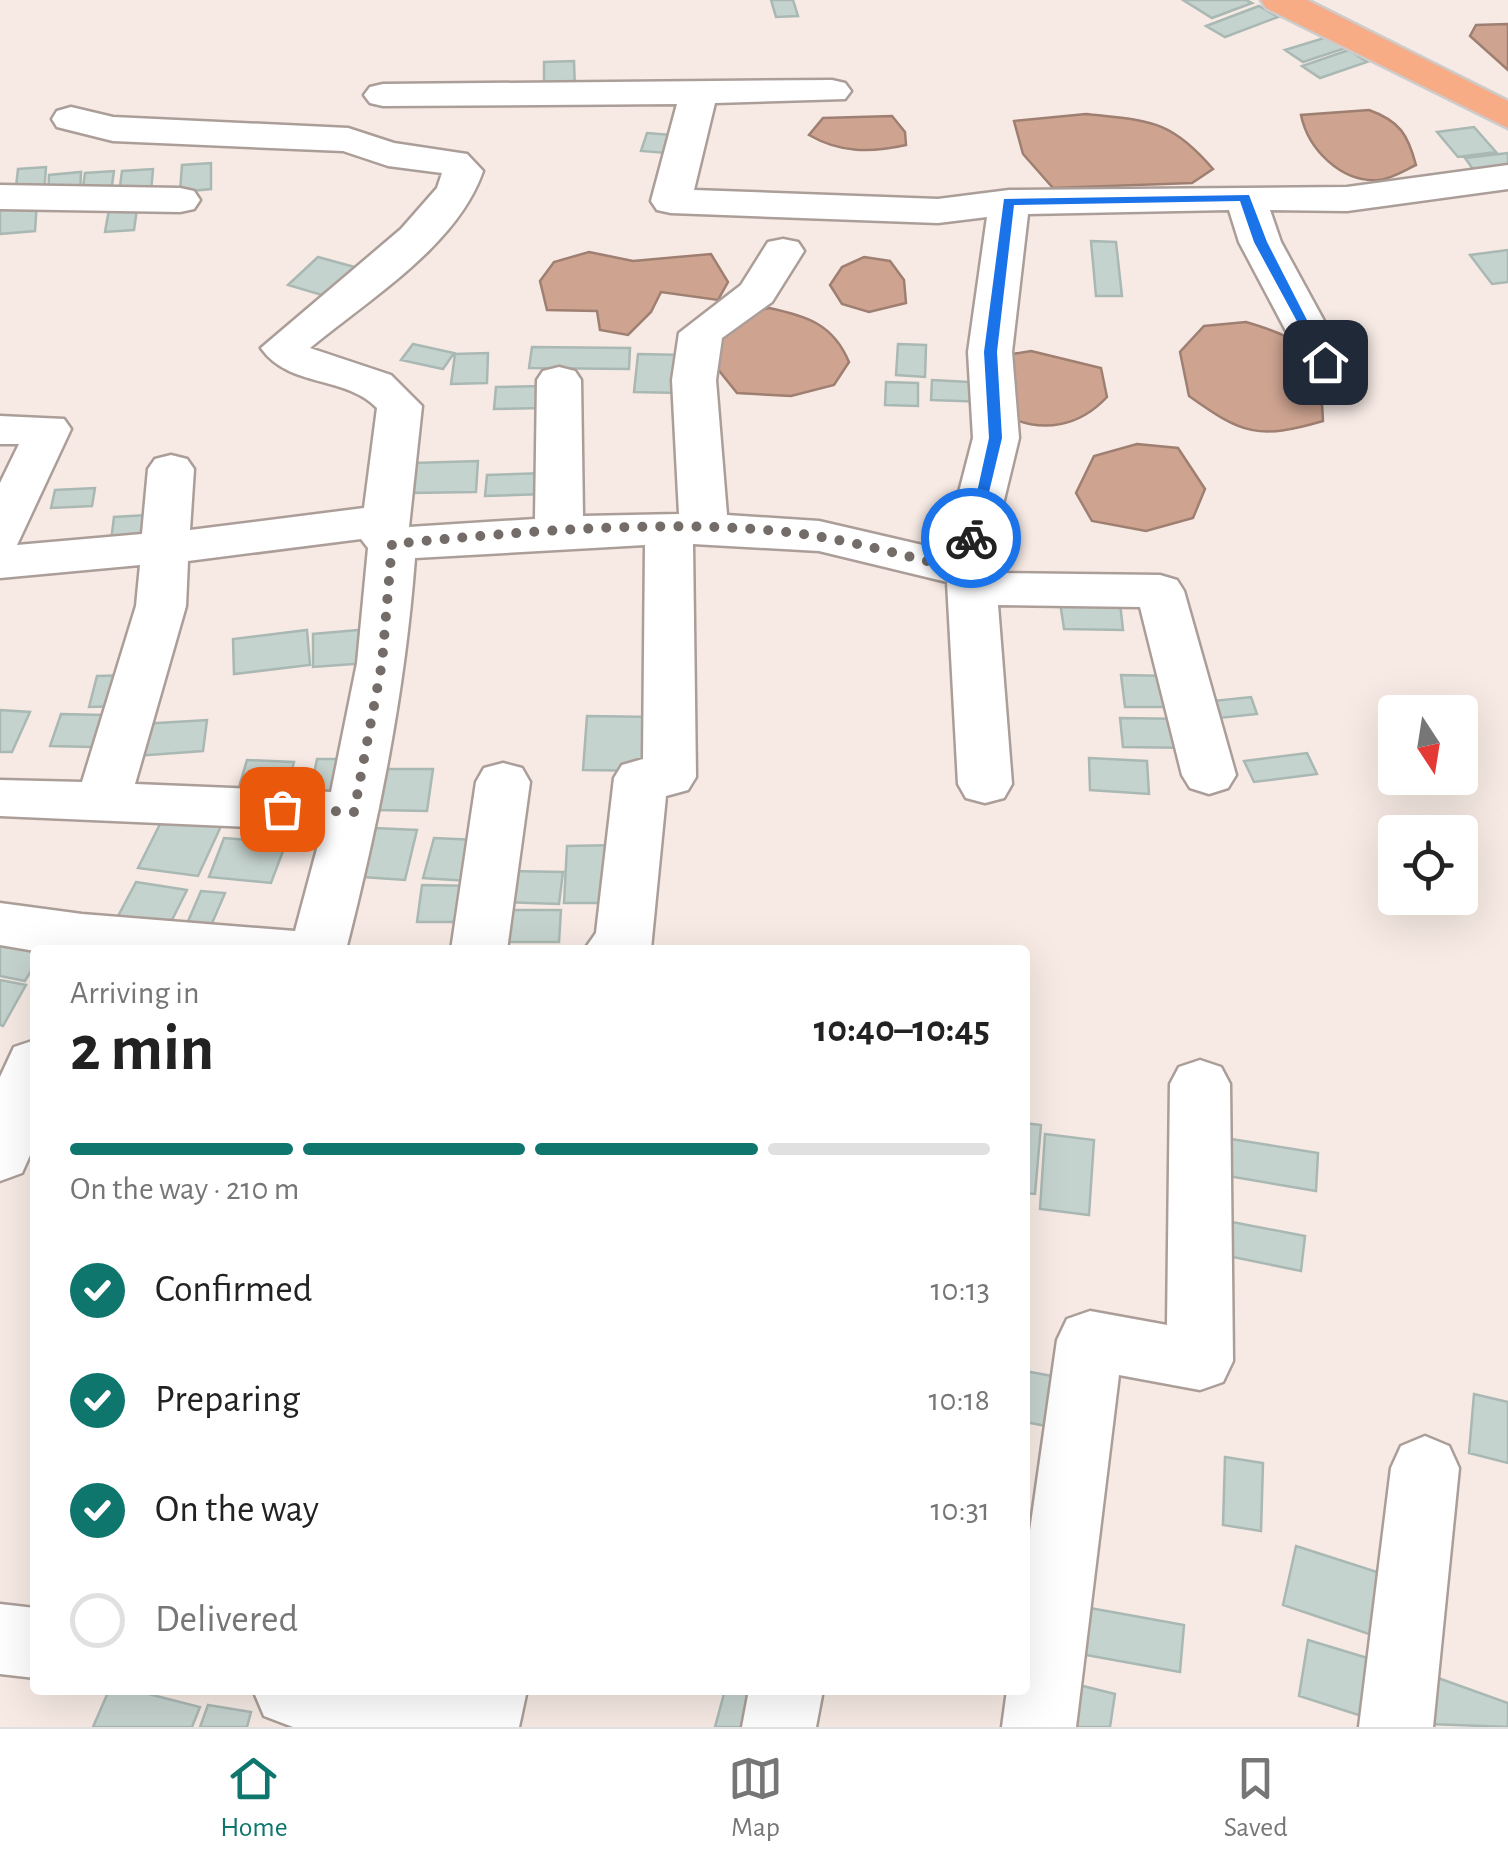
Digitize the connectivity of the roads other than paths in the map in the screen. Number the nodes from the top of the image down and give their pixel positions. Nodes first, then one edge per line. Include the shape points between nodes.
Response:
1 (1278, 0) edge
2 (699, 91) junction
3 (832, 91) dead end
4 (382, 95) dead end
5 (1508, 116) edge
6 (71, 119) dead end
7 (1508, 177) edge
8 (0, 197) edge
9 (1245, 198) junction
10 (180, 200) dead end
11 (1008, 202) junction
12 (784, 251) dead end
13 (1325, 362) dead end
14 (559, 380) dead end
15 (0, 430) edge
16 (171, 469) dead end
17 (687, 529) junction
18 (389, 532) junction
19 (560, 532) junction
20 (0, 534) edge
21 (162, 548) junction
22 (0, 562) edge
23 (967, 571) junction
24 (1209, 775) dead end
25 (503, 782) dead end
26 (985, 784) dead end
27 (2, 788) edge
28 (103, 801) junction
29 (354, 812) junction
30 (0, 924) edge
31 (80, 943) edge
32 (138, 945) edge
33 (319, 945) edge
34 (480, 945) edge
35 (624, 945) edge
36 (30, 1082) edge
37 (1200, 1084) dead end
38 (0, 1155) edge
39 (1425, 1468) dead end
40 (0, 1638) edge
41 (30, 1641) edge
42 (313, 1695) edge
43 (489, 1695) edge
44 (785, 1695) edge
45 (460, 1727) edge
46 (482, 1727) edge
47 (779, 1727) edge
48 (1039, 1727) edge
49 (1396, 1727) edge

1 - 5 main road
2 - 3 street
2 - 4 street
2 - 11 street via 671,202 938,211
6 - 18 street via 113,128 348,140 388,154 452,162 463,171 463,182 426,228 283,348 295,360 388,388 400,406
7 - 9 street via 1346,199
8 - 10 street
9 - 11 street
9 - 13 street via 1260,242
11 - 23 street via 990,352 996,438
12 - 17 street via 757,293 702,333
14 - 19 street
15 - 20 street via 48,429
16 - 21 street
17 - 19 street
17 - 23 street via 819,536
17 - 35 street via 670,776 641,778
18 - 19 street
18 - 21 street
18 - 29 street via 382,663
21 - 22 street
21 - 28 street via 161,606
23 - 24 street via 990,589 1160,591
23 - 26 street
25 - 34 street
27 - 28 street
28 - 29 street
29 - 33 street
30 - 31 street
31 - 32 street
36 - 38 street
37 - 48 street via 1200,1361 1090,1340
39 - 49 street
40 - 41 street
42 - 45 street
43 - 46 street
44 - 47 street

